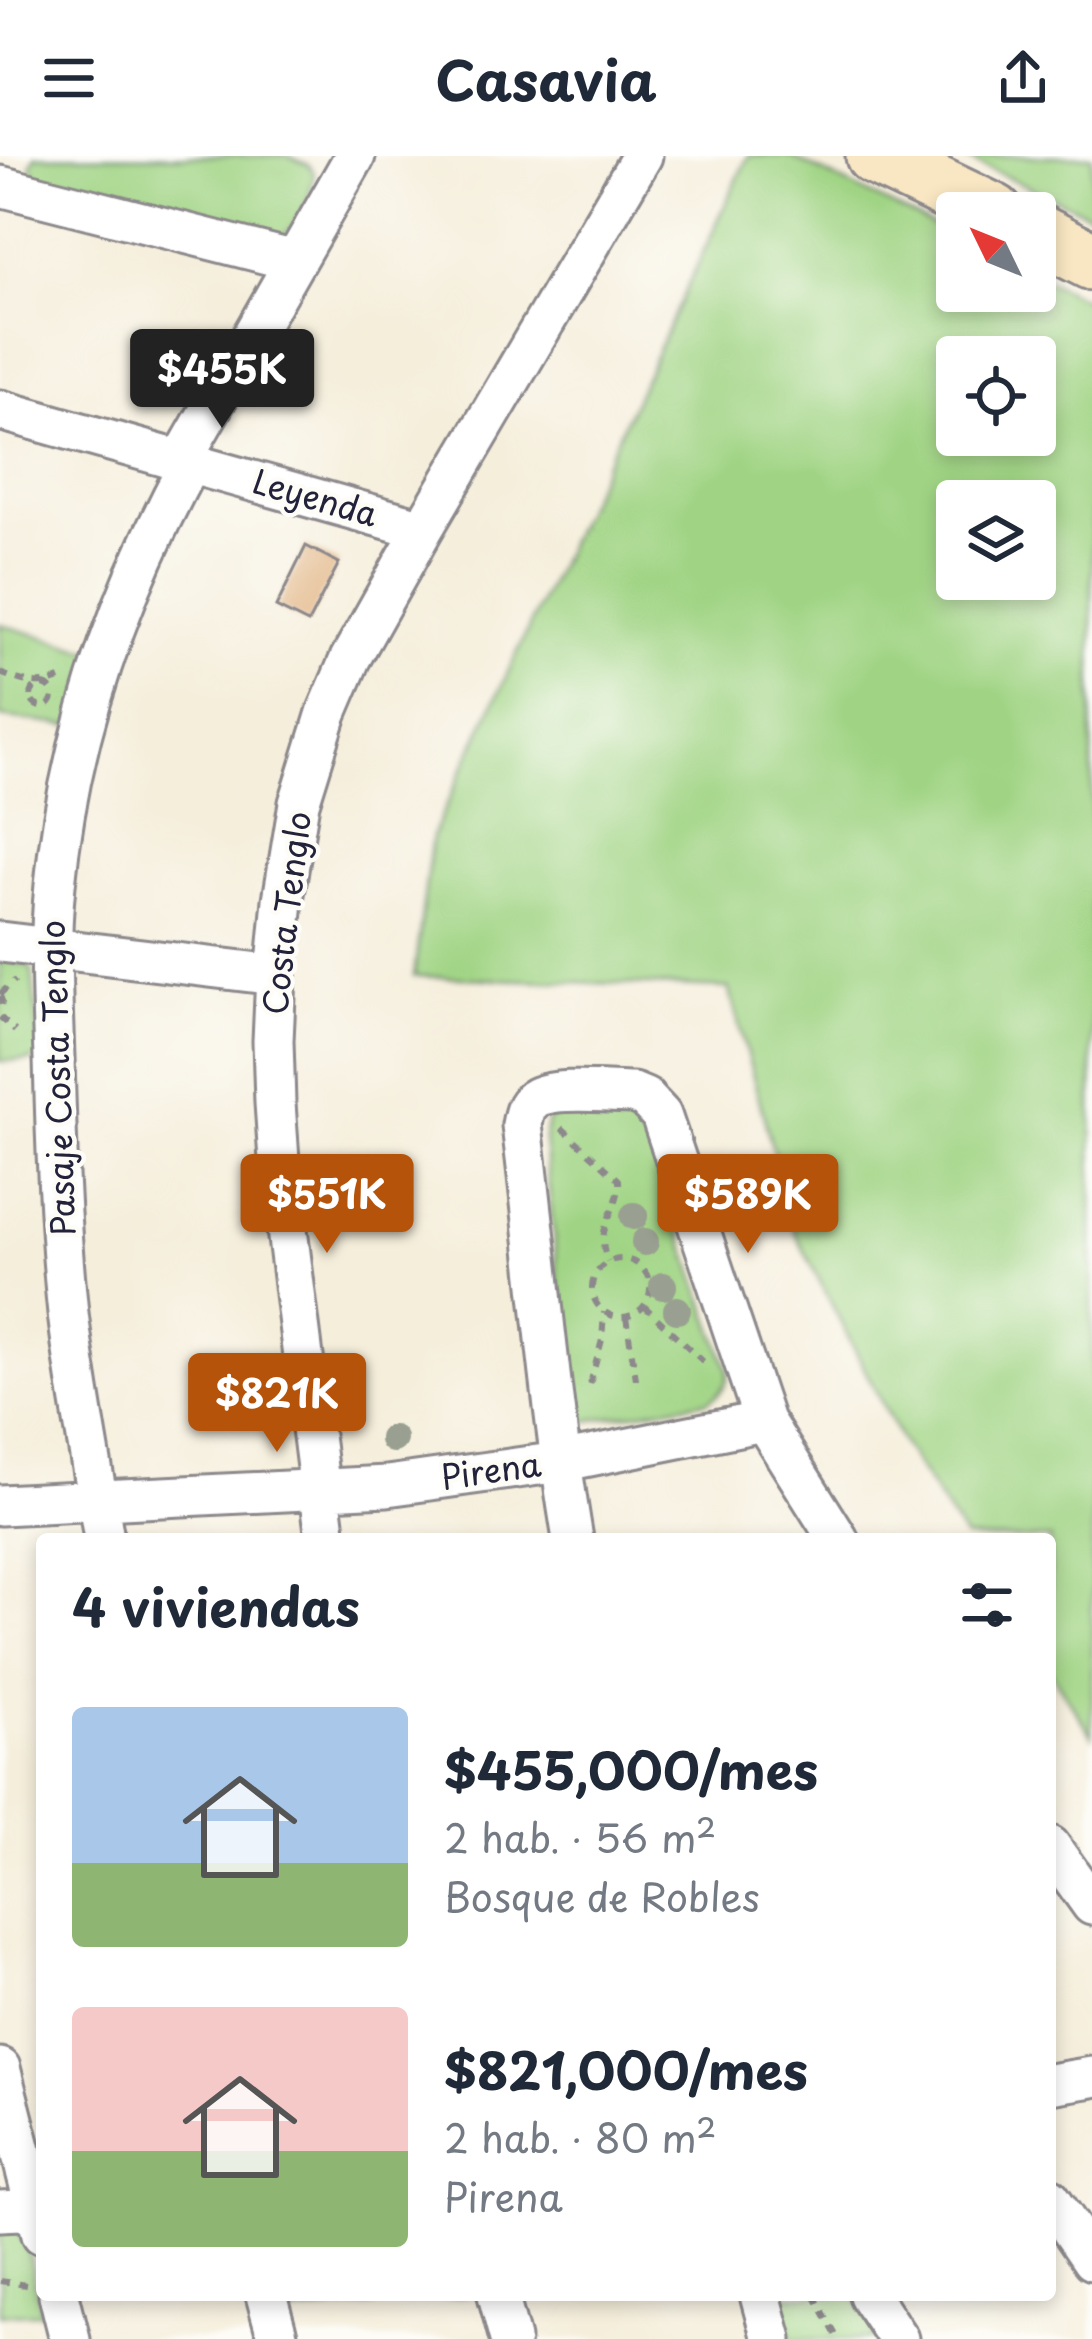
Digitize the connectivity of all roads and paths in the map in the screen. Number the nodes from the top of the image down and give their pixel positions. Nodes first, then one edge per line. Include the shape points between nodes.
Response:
1 (12, 156) edge
2 (642, 156) edge
3 (874, 156) edge
4 (340, 160) edge
5 (0, 181) edge
6 (950, 192) edge
7 (1056, 243) edge
8 (295, 260) junction
9 (1092, 261) edge
10 (0, 410) edge
11 (186, 460) junction
12 (423, 529) junction
13 (106, 655) junction
14 (0, 673) edge
15 (0, 941) edge
16 (50, 948) junction
17 (276, 975) junction
18 (0, 996) edge
19 (0, 1010) edge
20 (541, 1125) junction
21 (608, 1262) junction
22 (644, 1306) junction
23 (604, 1312) junction
24 (626, 1317) junction
25 (715, 1373) dead end
26 (638, 1385) dead end
27 (587, 1394) dead end
28 (764, 1421) junction
29 (560, 1462) junction
30 (319, 1490) junction
31 (0, 1505) edge
32 (101, 1520) edge
33 (325, 1533) edge
34 (572, 1533) edge
35 (834, 1533) edge
36 (1056, 1854) edge
37 (1092, 1905) edge
38 (0, 2068) edge
39 (1092, 2077) edge
40 (1056, 2083) edge
41 (1056, 2207) edge
42 (30, 2216) edge
43 (1092, 2260) edge
44 (60, 2301) edge
45 (268, 2301) edge
46 (500, 2301) edge
47 (762, 2301) edge
48 (817, 2301) edge
49 (873, 2301) edge
50 (70, 2339) edge
51 (278, 2339) edge
52 (510, 2339) edge
53 (772, 2339) edge
54 (838, 2339) edge
55 (898, 2339) edge

1 - 5 street
2 - 12 street, Costa Tenglo
3 - 6 main road
4 - 8 street, Pasaje Costa Tenglo
5 - 8 street
7 - 9 main road
8 - 11 street, Pasaje Costa Tenglo
10 - 11 street, Leyenda
11 - 12 street, Leyenda
11 - 13 street, Pasaje Costa Tenglo
12 - 17 street, Costa Tenglo via 350,659 306,773
13 - 14 path via 41,684
13 - 16 street, Pasaje Costa Tenglo via 65,816
15 - 16 street
16 - 17 street
16 - 32 street, Pasaje Costa Tenglo via 68,1313
17 - 30 street, Costa Tenglo via 280,1174
18 - 19 path
20 - 21 path via 619,1180 603,1235
20 - 28 street via 528,1105 552,1092 633,1093 661,1115
20 - 29 street
21 - 22 path via 627,1259 644,1270
21 - 23 path via 591,1289
22 - 24 path
22 - 25 path
23 - 24 path
23 - 27 path
24 - 26 path
28 - 29 street, Pirena
28 - 35 street
29 - 30 street, Pirena
29 - 34 street
30 - 32 street, Pirena
30 - 33 street, Costa Tenglo
31 - 32 street, Pirena
36 - 37 street
38 - 42 street
39 - 40 street
41 - 43 street
44 - 50 street
45 - 51 street
46 - 52 street
47 - 53 street
48 - 54 path
49 - 55 street

